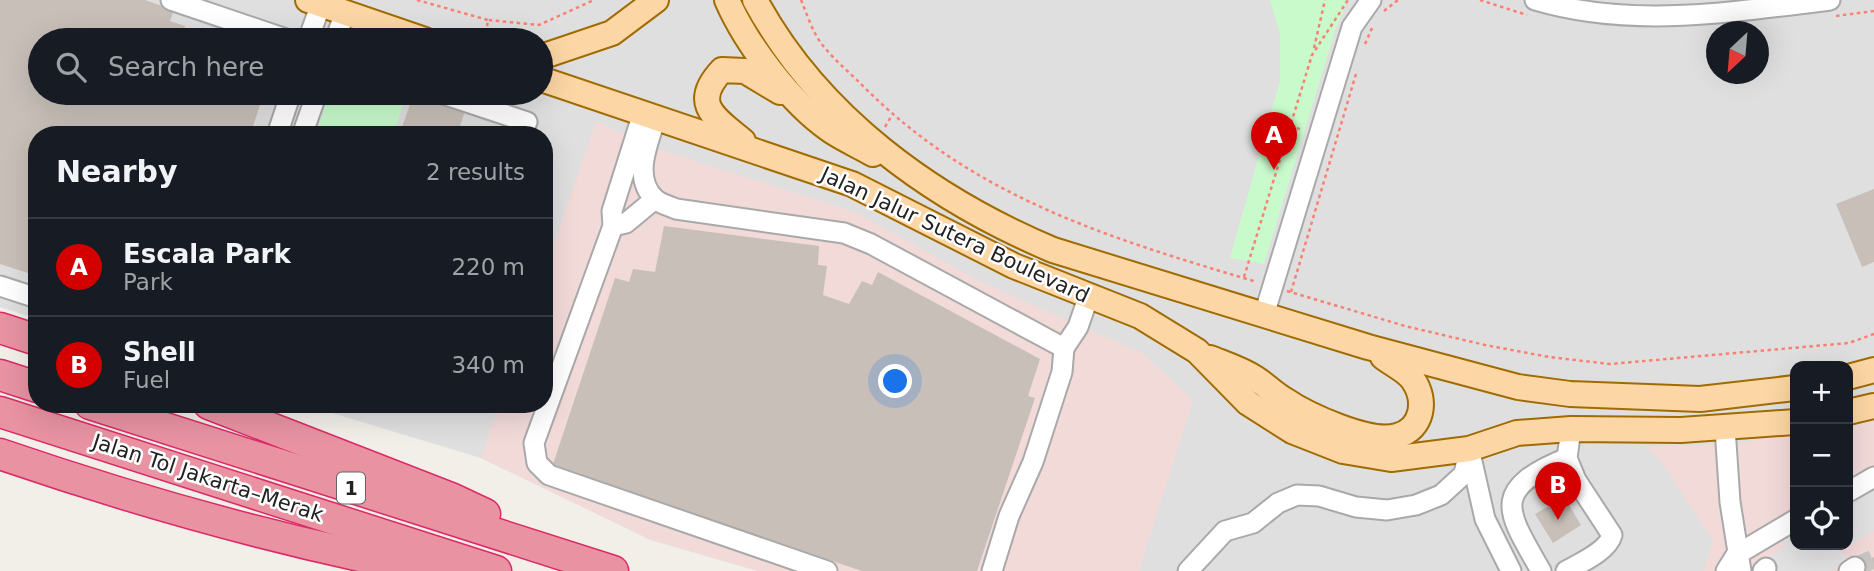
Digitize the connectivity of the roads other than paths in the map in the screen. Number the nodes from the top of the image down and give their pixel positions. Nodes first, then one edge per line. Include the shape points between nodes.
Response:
1 (171, 0) edge
2 (656, 0) edge
3 (727, 0) edge
4 (755, 0) edge
5 (1535, 0) edge
6 (1830, 0) edge
7 (314, 2) edge
8 (1375, 9) edge
9 (345, 13) junction
10 (239, 28) edge
11 (310, 28) edge
12 (339, 28) edge
13 (389, 28) edge
14 (553, 53) edge
15 (553, 83) edge
16 (287, 105) edge
17 (313, 105) edge
18 (487, 105) edge
19 (650, 116) junction
20 (527, 122) dead end
21 (280, 126) edge
22 (306, 126) edge
23 (829, 130) junction
24 (781, 159) junction
25 (922, 181) junction
26 (655, 200) junction
27 (613, 226) junction
28 (0, 286) edge
29 (28, 295) edge
30 (1088, 298) junction
31 (1264, 315) junction
32 (0, 328) edge
33 (28, 337) edge
34 (1368, 347) junction
35 (1064, 348) junction
36 (1197, 351) junction
37 (1874, 370) edge
38 (0, 375) edge
39 (1853, 376) edge
40 (28, 384) edge
41 (1790, 389) edge
42 (553, 391) edge
43 (1874, 406) edge
44 (1853, 411) edge
45 (0, 412) edge
46 (118, 413) edge
47 (232, 413) edge
48 (545, 413) edge
49 (1790, 422) edge
50 (1725, 428) junction
51 (1571, 429) junction
52 (1469, 449) junction
53 (0, 454) edge
54 (1567, 458) junction
55 (1874, 477) edge
56 (1853, 489) edge
57 (1790, 523) edge
58 (574, 558) junction
59 (1734, 566) edge
60 (433, 571) edge
61 (496, 571) edge
62 (613, 571) edge
63 (827, 571) edge
64 (992, 571) edge
65 (1188, 571) edge
66 (1511, 571) edge
67 (1541, 571) edge
68 (1566, 571) edge

1 - 10 street
2 - 14 main road via 612,33
3 - 23 main road via 762,61
4 - 25 main road, Jalan Jalur Sutera Boulevard via 817,88
5 - 6 street via 1592,13 1639,17 1696,16
7 - 9 main road
7 - 11 street
8 - 31 street via 1353,27 1282,289
9 - 12 street
9 - 13 main road
15 - 19 main road, Jalan Jalur Sutera Boulevard
16 - 21 street
17 - 22 street
18 - 20 street
19 - 24 main road, Jalan Jalur Sutera Boulevard
19 - 26 street via 644,180
19 - 27 street via 612,211
23 - 24 main road via 745,71 722,70 709,84 706,100 712,116 747,144
23 - 25 main road
24 - 30 main road, Jalan Jalur Sutera Boulevard via 852,184
25 - 31 main road, Jalan Jalur Sutera Boulevard via 1052,250
26 - 27 street via 626,223
26 - 35 street via 676,209 844,233
27 - 42 street
28 - 29 street
30 - 35 street via 1078,327
30 - 36 main road, Jalan Jalur Sutera Boulevard via 1140,316
31 - 34 main road, Jalan Jalur Sutera Boulevard
32 - 33 highway
34 - 36 main road via 1412,378 1421,397 1421,414 1411,429 1395,437 1341,427 1310,414 1254,377
34 - 41 main road, Jalan Jalur Sutera Boulevard via 1518,387 1570,394 1700,399
35 - 64 street via 1062,372
36 - 52 main road, Jalan Jalur Sutera Boulevard via 1248,403 1292,431 1343,451 1391,459
37 - 39 main road
38 - 40 highway
43 - 44 main road
45 - 61 highway, Jalan Tol Jakarta–Merak / 1
46 - 58 highway, Jalan Tol Jakarta–Merak / 1
47 - 58 highway via 453,499
48 - 63 street via 534,443 537,463 549,475
49 - 50 main road, Jalan Jalur Sutera Boulevard
50 - 51 main road, Jalan Jalur Sutera Boulevard
50 - 59 street
51 - 52 main road, Jalan Jalur Sutera Boulevard via 1517,433
51 - 54 street
52 - 65 street via 1464,474 1441,495 1387,510 1297,495 1253,523 1225,531
52 - 66 street via 1485,520
53 - 60 highway via 152,501
54 - 67 street via 1522,483 1512,502 1512,520
54 - 68 street via 1612,535 1600,550
55 - 56 street
57 - 59 street via 1760,539
58 - 62 highway, Jalan Tol Jakarta–Merak / 1

